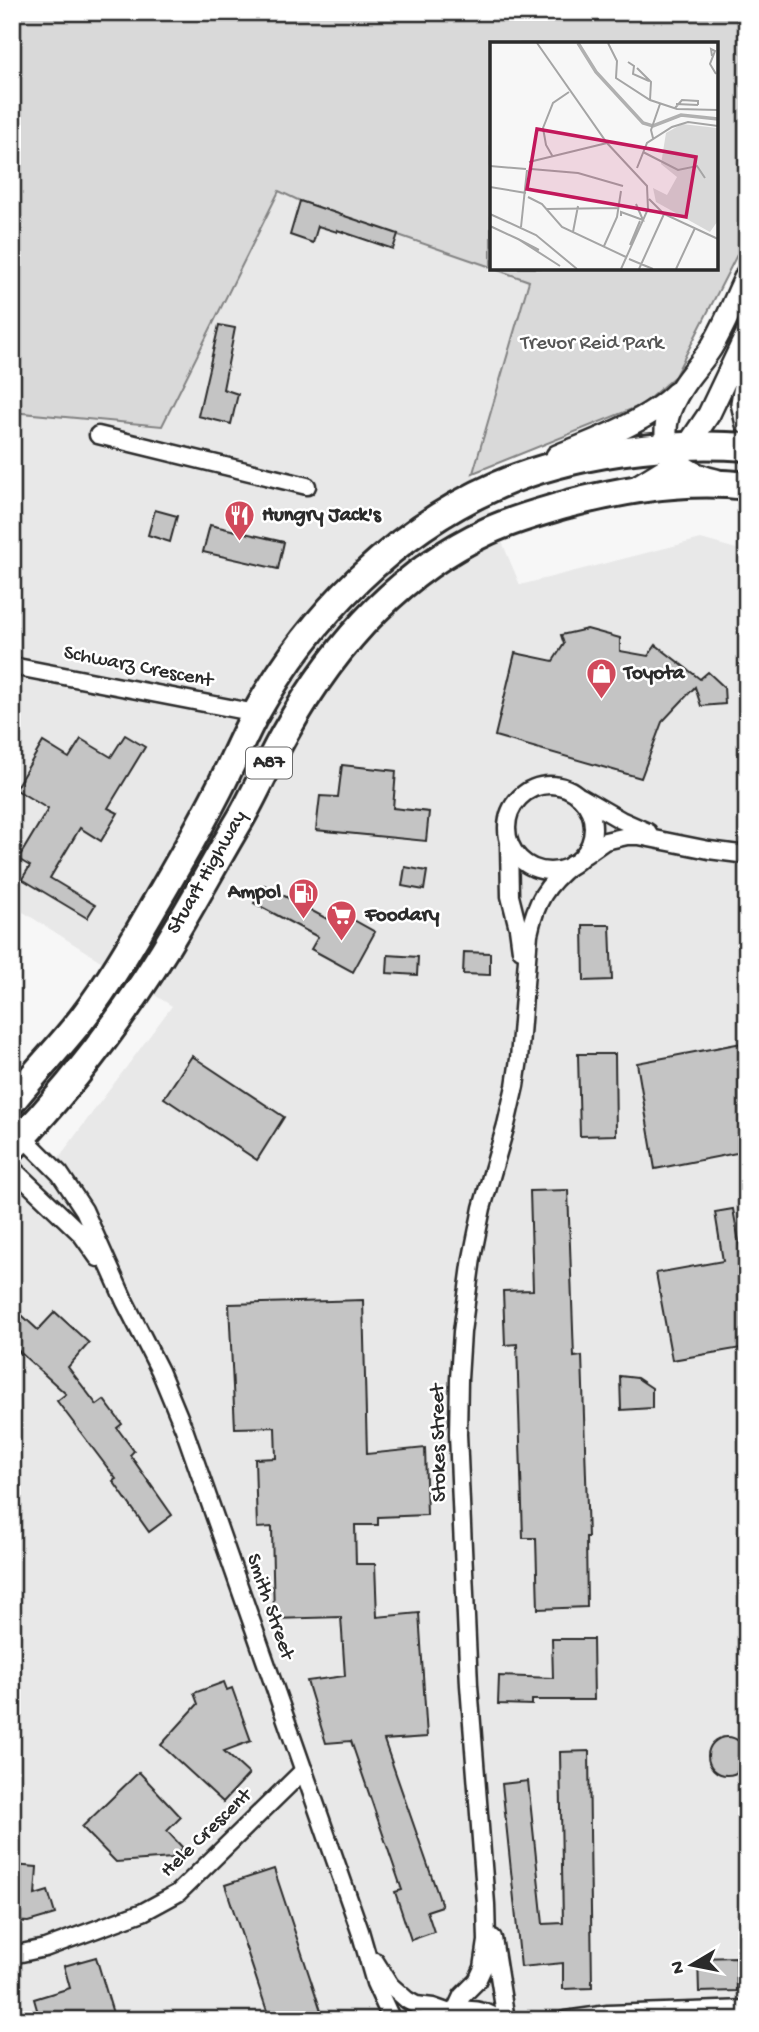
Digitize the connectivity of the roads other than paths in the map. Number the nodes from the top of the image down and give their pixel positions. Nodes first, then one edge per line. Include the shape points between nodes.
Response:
1 (747, 274) edge
2 (747, 334) edge
3 (747, 375) edge
4 (683, 385) junction
5 (747, 424) edge
6 (98, 435) dead end
7 (747, 447) edge
8 (677, 451) junction
9 (499, 485) junction
10 (739, 485) edge
11 (307, 486) dead end
12 (622, 493) junction
13 (12, 666) edge
14 (256, 713) junction
15 (285, 733) junction
16 (574, 793) junction
17 (509, 841) junction
18 (669, 842) junction
19 (747, 855) edge
20 (576, 862) junction
21 (523, 987) junction
22 (12, 1101) edge
23 (16, 1138) edge
24 (12, 1168) edge
25 (125, 1302) junction
26 (304, 1770) junction
27 (486, 1904) junction
28 (360, 1931) junction
29 (12, 1955) edge
30 (747, 2009) edge
31 (448, 2014) edge
32 (392, 2020) edge
33 (503, 2020) edge
34 (565, 2020) edge

1 - 4 main road via 712,346
2 - 8 main road via 709,414
3 - 5 main road via 742,403
4 - 8 main road via 668,413 665,435
4 - 9 main road via 646,415
6 - 11 street
7 - 8 highway, Stuart Highway / A87
8 - 9 highway, Stuart Highway / A87 via 605,455
8 - 10 main road via 691,472
8 - 12 main road via 653,478
9 - 14 highway, Stuart Highway / A87 via 416,533 357,580 303,642
10 - 12 highway, Stuart Highway / A87 via 664,486
12 - 15 highway, Stuart Highway / A87 via 514,520 417,572 352,634
13 - 14 street, Schwarz Crescent
14 - 15 highway
14 - 22 highway, Stuart Highway / A87 via 212,802 123,957 84,1016
15 - 23 highway, Stuart Highway / A87 via 180,925 127,1009 61,1095
16 - 17 street via 554,785 524,794 510,811
16 - 18 street
16 - 20 street via 587,807 593,827 586,851
17 - 20 street via 520,859 540,870 552,871
17 - 21 street via 510,896
18 - 19 street
18 - 20 street via 616,837
20 - 21 street via 549,885 536,906
21 - 27 street, Stokes Street via 519,1059 472,1258 459,1379 468,1685
23 - 25 street, Smith Street via 48,1160 73,1192
24 - 25 street, Smith Street via 81,1234
25 - 26 street, Smith Street via 184,1429
26 - 28 street, Smith Street
26 - 29 street, Hele Crescent via 178,1893 143,1912 45,1948
27 - 31 street, Stokes Street via 483,1968
27 - 33 street, Stokes Street
28 - 31 street, Smith Street via 398,1993 416,2006
28 - 32 street, Smith Street
30 - 34 street
31 - 33 street, Smith Street via 478,2010

